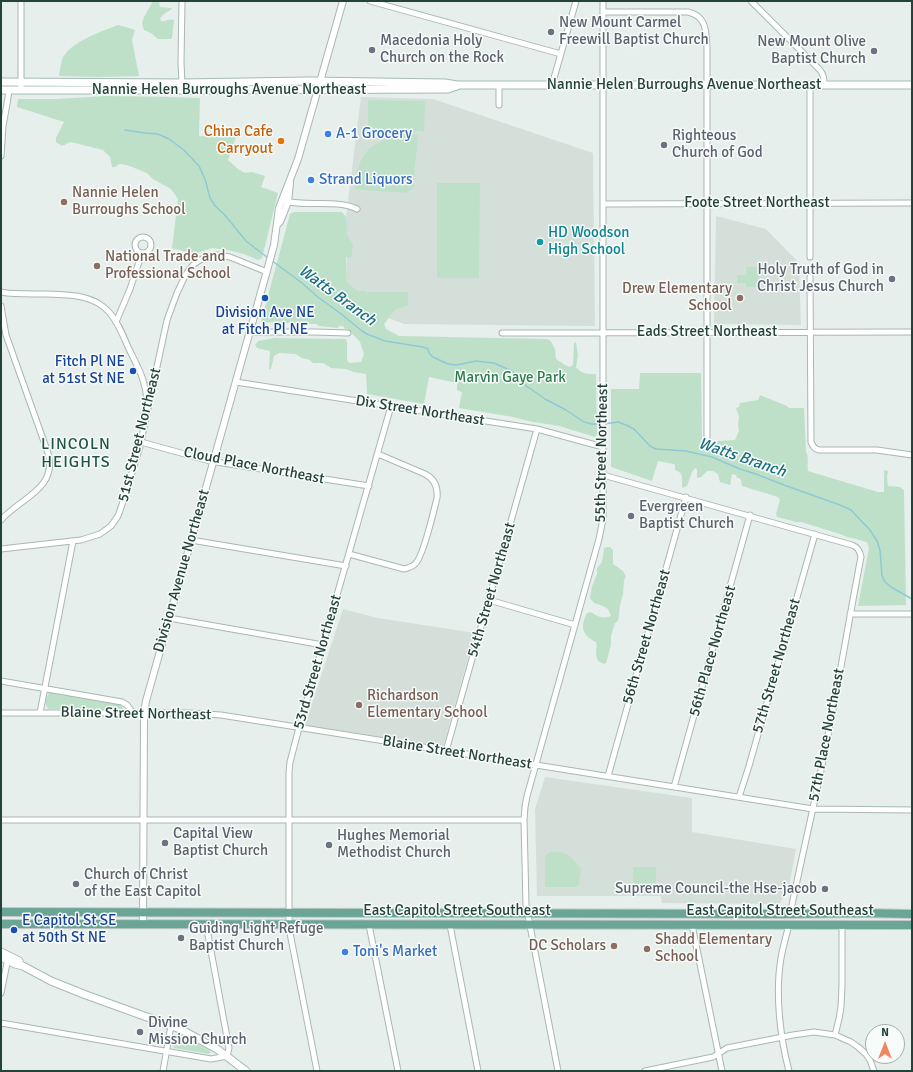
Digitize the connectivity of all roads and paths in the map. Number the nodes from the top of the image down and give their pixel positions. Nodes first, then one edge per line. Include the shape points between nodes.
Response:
1 (21, 1) edge
2 (182, 1) edge
3 (343, 1) edge
4 (370, 1) edge
5 (576, 1) edge
6 (602, 1) edge
7 (751, 1) edge
8 (603, 12) junction
9 (561, 54) junction
10 (272, 81) junction
11 (321, 81) junction
12 (1, 82) edge
13 (229, 82) junction
14 (499, 85) junction
15 (552, 85) junction
16 (810, 85) junction
17 (824, 85) junction
18 (912, 85) edge
19 (21, 86) junction
20 (182, 86) junction
21 (457, 86) junction
22 (603, 86) junction
23 (706, 86) junction
24 (5, 90) edge
25 (209, 90) junction
26 (243, 90) junction
27 (318, 90) junction
28 (499, 105) dead end
29 (1, 156) edge
30 (285, 201) junction
31 (810, 203) junction
32 (912, 203) edge
33 (603, 204) junction
34 (707, 204) junction
35 (356, 209) dead end
36 (142, 253) dead end
37 (810, 257) dead end
38 (267, 270) junction
39 (810, 277) dead end
40 (1, 292) edge
41 (1, 306) edge
42 (116, 322) junction
43 (250, 332) junction
44 (603, 332) junction
45 (810, 332) junction
46 (912, 332) edge
47 (348, 333) dead end
48 (502, 333) dead end
49 (707, 333) junction
50 (3, 336) edge
51 (236, 382) junction
52 (391, 406) junction
53 (147, 413) junction
54 (537, 429) junction
55 (707, 438) dead end
56 (141, 442) junction
57 (603, 447) junction
58 (378, 454) junction
59 (912, 455) edge
60 (213, 461) junction
61 (604, 475) junction
62 (369, 486) junction
63 (686, 497) junction
64 (750, 515) junction
65 (1, 520) edge
66 (814, 534) junction
67 (191, 540) junction
68 (73, 541) junction
69 (1, 549) edge
70 (349, 554) junction
71 (346, 566) junction
72 (489, 600) junction
73 (850, 614) junction
74 (912, 614) edge
75 (169, 618) junction
76 (575, 625) junction
77 (324, 645) junction
78 (1, 681) edge
79 (44, 689) junction
80 (1, 713) edge
81 (40, 713) junction
82 (133, 713) junction
83 (144, 713) junction
84 (299, 728) junction
85 (446, 751) junction
86 (536, 765) junction
87 (608, 776) junction
88 (674, 787) junction
89 (739, 797) junction
90 (813, 809) junction
91 (912, 810) edge
92 (1, 820) edge
93 (144, 820) junction
94 (288, 820) junction
95 (524, 820) junction
96 (1, 912) edge
97 (143, 912) junction
98 (288, 913) junction
99 (791, 914) junction
100 (912, 914) edge
101 (529, 919) junction
102 (1, 924) edge
103 (143, 924) junction
104 (206, 924) junction
105 (288, 924) junction
106 (369, 925) junction
107 (450, 925) junction
108 (692, 925) junction
109 (789, 925) junction
110 (842, 925) junction
111 (912, 925) edge
112 (1, 952) edge
113 (6, 958) edge
114 (1, 993) edge
115 (1, 1023) edge
116 (171, 1026) junction
117 (835, 1035) junction
118 (782, 1036) junction
119 (167, 1051) junction
120 (718, 1053) junction
121 (226, 1056) junction
122 (163, 1071) edge
123 (246, 1071) edge
124 (317, 1071) edge
125 (398, 1071) edge
126 (478, 1071) edge
127 (558, 1071) edge
128 (645, 1071) edge
129 (722, 1071) edge
130 (789, 1071) edge
131 (874, 1071) edge

1 - 19 street
2 - 20 street
3 - 11 street, Division Avenue Northeast
4 - 9 street
5 - 9 street
6 - 8 street, 55th Street Northeast
7 - 17 street via 820,70 824,77
8 - 22 street, 55th Street Northeast
8 - 23 street via 696,15 705,25 706,32
9 - 15 street
10 - 11 main road, Nannie Helen Burroughs Avenue Northeast
10 - 13 main road, Nannie Helen Burroughs Avenue Northeast
10 - 26 main road via 261,85 246,85
11 - 21 main road, Nannie Helen Burroughs Avenue Northeast via 444,83
11 - 27 street, Division Avenue Northeast
12 - 19 main road, Nannie Helen Burroughs Avenue Northeast
13 - 20 main road, Nannie Helen Burroughs Avenue Northeast
13 - 25 main road via 226,86
14 - 15 main road, Nannie Helen Burroughs Avenue Northeast
14 - 21 main road, Nannie Helen Burroughs Avenue Northeast
14 - 28 street
15 - 22 main road, Nannie Helen Burroughs Avenue Northeast
16 - 17 main road, Nannie Helen Burroughs Avenue Northeast
16 - 23 main road, Nannie Helen Burroughs Avenue Northeast
16 - 31 street
17 - 18 main road, Nannie Helen Burroughs Avenue Northeast
19 - 20 main road, Nannie Helen Burroughs Avenue Northeast
19 - 24 main road, Nannie Helen Burroughs Avenue Northeast
20 - 25 main road, Nannie Helen Burroughs Avenue Northeast
21 - 27 main road, Nannie Helen Burroughs Avenue Northeast via 448,89
22 - 23 main road, Nannie Helen Burroughs Avenue Northeast
22 - 33 street, 55th Street Northeast
23 - 34 street
24 - 29 street via 8,98
25 - 26 main road, Nannie Helen Burroughs Avenue Northeast
26 - 27 main road, Nannie Helen Burroughs Avenue Northeast
27 - 30 street, Division Avenue Northeast
30 - 35 street via 297,204 343,204
30 - 38 street, Division Avenue Northeast via 279,208 274,245
31 - 32 street, Foote Street Northeast
31 - 34 street, Foote Street Northeast
31 - 37 street
33 - 34 street, Foote Street Northeast
33 - 44 street, 55th Street Northeast
34 - 49 street
36 - 42 street
38 - 43 street, Division Avenue Northeast
38 - 53 street, 51st Street Northeast via 217,255 198,261 191,267 177,293 167,320
39 - 45 street
40 - 42 street via 83,297 93,300 110,312
41 - 50 street
42 - 53 street via 143,379
43 - 47 street
43 - 51 street, Division Avenue Northeast
44 - 48 street, Eads Street Northeast
44 - 49 street, Eads Street Northeast
44 - 57 street, 55th Street Northeast
45 - 46 street, Eads Street Northeast
45 - 49 street, Eads Street Northeast
45 - 59 street via 811,442 814,448 892,451
49 - 55 street
50 - 65 street via 50,464 48,475 41,486
51 - 52 street, Dix Street Northeast
51 - 60 street, Division Avenue Northeast
52 - 54 street, Dix Street Northeast
52 - 58 street, 53rd Street Northeast
53 - 56 street, 51st Street Northeast
54 - 57 street, Dix Street Northeast
54 - 72 street, 54th Street Northeast
56 - 60 street, Cloud Place Northeast
56 - 68 street, 51st Street Northeast via 121,510 115,521 100,534
57 - 61 street, 55th Street Northeast
58 - 62 street, 53rd Street Northeast
58 - 70 street via 429,476 438,490 421,556 415,565 404,568
60 - 62 street, Cloud Place Northeast
60 - 67 street, Division Avenue Northeast
61 - 63 street
61 - 76 street, 55th Street Northeast via 602,528
62 - 70 street, 53rd Street Northeast
63 - 64 street
63 - 87 street, 56th Street Northeast
64 - 66 street
64 - 88 street, 56th Place Northeast
66 - 73 street, 57th Place Northeast via 852,544 861,552
66 - 89 street, 57th Street Northeast
67 - 71 street
67 - 75 street, Division Avenue Northeast
68 - 69 street, 51st Street Northeast
68 - 79 street
70 - 71 street, 53rd Street Northeast
71 - 77 street, 53rd Street Northeast
72 - 76 street
72 - 85 street, 54th Street Northeast
73 - 74 street
73 - 90 street, 57th Place Northeast
75 - 77 street
75 - 83 street, Division Avenue Northeast
76 - 86 street, 55th Street Northeast
77 - 84 street, 53rd Street Northeast
78 - 79 street
79 - 81 street
79 - 82 street via 122,702
80 - 81 street, Blaine Street Northeast
81 - 82 street, Blaine Street Northeast
82 - 83 street, Blaine Street Northeast
83 - 84 street, Blaine Street Northeast via 221,715
83 - 93 street, Division Avenue Northeast
84 - 85 street, Blaine Street Northeast
84 - 94 street, 53rd Street Northeast via 289,770
85 - 86 street, Blaine Street Northeast
86 - 87 street, Blaine Street Northeast
86 - 95 street, 55th Street Northeast via 527,796
87 - 88 street, Blaine Street Northeast
88 - 89 street, Blaine Street Northeast
89 - 90 street, Blaine Street Northeast
90 - 91 street, Blaine Street Northeast
90 - 99 street, 57th Place Northeast
92 - 93 street
93 - 94 street
93 - 97 street, Division Avenue Northeast
94 - 95 street
94 - 98 street, 53rd Street Northeast
95 - 101 street, 55th Street Northeast via 526,906
96 - 97 main road
97 - 98 main road
97 - 103 street, Division Avenue Northeast
98 - 101 main road
98 - 105 street, 53rd Street Northeast
99 - 100 main road
99 - 101 main road
101 - 107 main road, East Capitol Street Southeast
101 - 108 main road, East Capitol Street Southeast
101 - 127 street, 55th Street Northeast
102 - 103 main road, East Capitol Street Southeast
103 - 104 main road, East Capitol Street Southeast
104 - 105 main road, East Capitol Street Southeast
104 - 121 street via 229,1048
105 - 106 main road, East Capitol Street Southeast
105 - 124 street, 53rd Street Northeast
106 - 107 main road, East Capitol Street Southeast
106 - 125 street
107 - 126 street
108 - 109 main road, East Capitol Street Southeast
108 - 120 street
109 - 110 main road, East Capitol Street Southeast
109 - 118 street via 781,959 779,982
110 - 111 main road, East Capitol Street Southeast
110 - 117 street via 841,1007
112 - 113 main road
113 - 114 street
113 - 116 main road via 51,981
115 - 119 street
116 - 119 street
116 - 121 main road
117 - 118 street via 814,1032
117 - 131 street via 862,1050
118 - 120 street via 727,1048
118 - 130 street
119 - 121 street via 211,1059
119 - 122 street
120 - 128 street via 713,1057
120 - 129 street
121 - 123 main road

